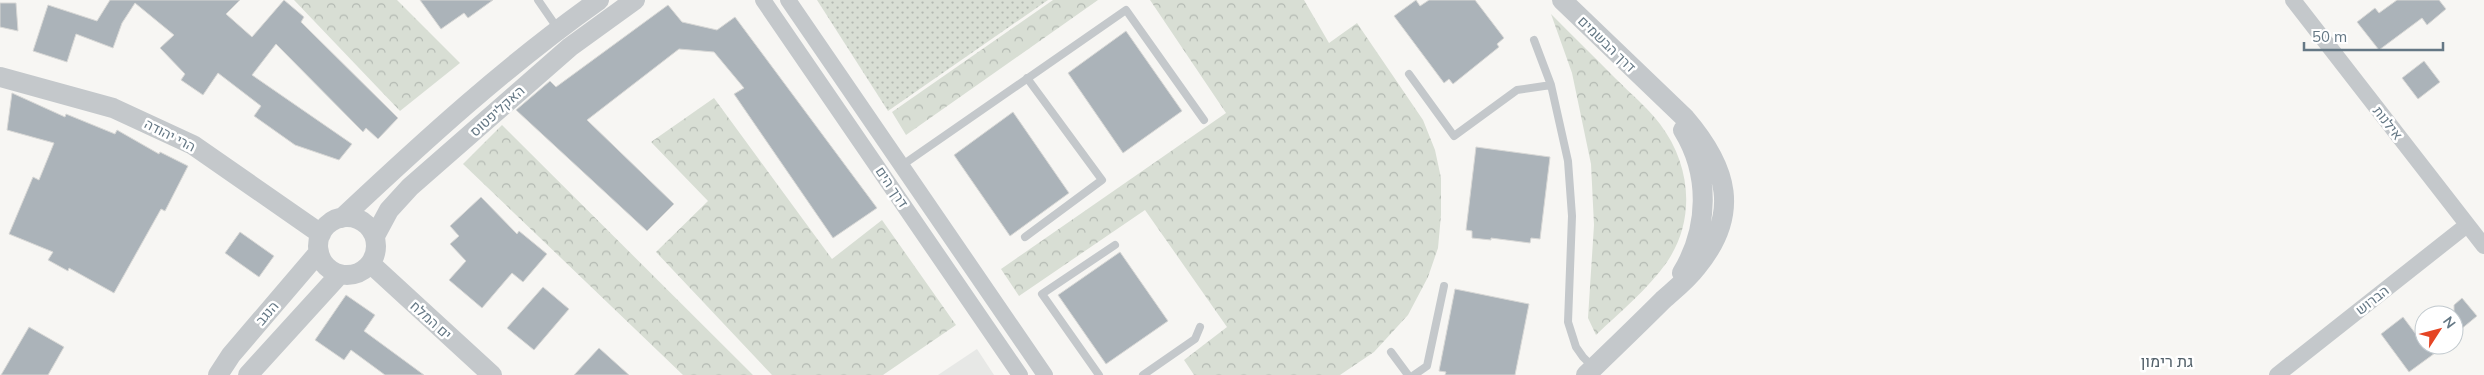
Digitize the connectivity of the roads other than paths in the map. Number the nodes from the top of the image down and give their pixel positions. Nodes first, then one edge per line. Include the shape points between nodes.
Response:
1 (538, 0) edge
2 (599, 0) edge
3 (635, 0) edge
4 (763, 0) edge
5 (788, 0) edge
6 (1562, 0) edge
7 (2293, 0) edge
8 (558, 29) junction
9 (1534, 40) dead end
10 (1410, 74) dead end
11 (0, 77) edge
12 (1027, 78) junction
13 (1551, 85) junction
14 (1204, 120) dead end
15 (902, 166) junction
16 (342, 218) junction
17 (2467, 225) junction
18 (374, 236) junction
19 (1024, 237) dead end
20 (320, 243) junction
21 (1115, 245) dead end
22 (2484, 246) edge
23 (370, 264) junction
24 (340, 274) junction
25 (1444, 286) dead end
26 (1200, 327) dead end
27 (1391, 352) dead end
28 (1590, 371) edge
29 (218, 375) edge
30 (248, 375) edge
31 (492, 375) edge
32 (1020, 375) edge
33 (1045, 375) edge
34 (1100, 375) edge
35 (1142, 375) edge
36 (1408, 375) edge
37 (1414, 375) edge
38 (2277, 375) edge

1 - 8 lane
2 - 8 street, האקליפטוס
3 - 18 street, האקליפטוס via 570,47 410,187 389,210
4 - 32 street, דרך הים
5 - 15 street, דרך הים
6 - 28 street, דרך הבשמים via 1652,88 1671,111 1690,140 1702,178 1704,199 1698,236 1685,269 1669,295
7 - 17 street, אילנות
8 - 16 street, האקליפטוס via 448,121
9 - 13 lane
10 - 13 lane via 1454,136 1517,90
11 - 20 street, הרי יהודה via 113,108 193,145
12 - 14 lane via 1126,10
12 - 15 lane
12 - 19 lane via 1102,180
13 - 28 lane via 1564,135 1571,188 1568,322 1576,346
15 - 33 street, דרך הים
16 - 18 street via 362,221
16 - 20 street via 333,221
17 - 22 street, אילנות
17 - 38 street, הברוש
18 - 23 street via 376,246
20 - 24 street via 328,268
20 - 29 street, הנגב
21 - 34 lane via 1042,294
23 - 24 street via 354,275
23 - 31 street, ים המלח
24 - 30 street, הנגב
25 - 37 lane via 1427,366
26 - 35 lane via 1194,339
27 - 36 lane

